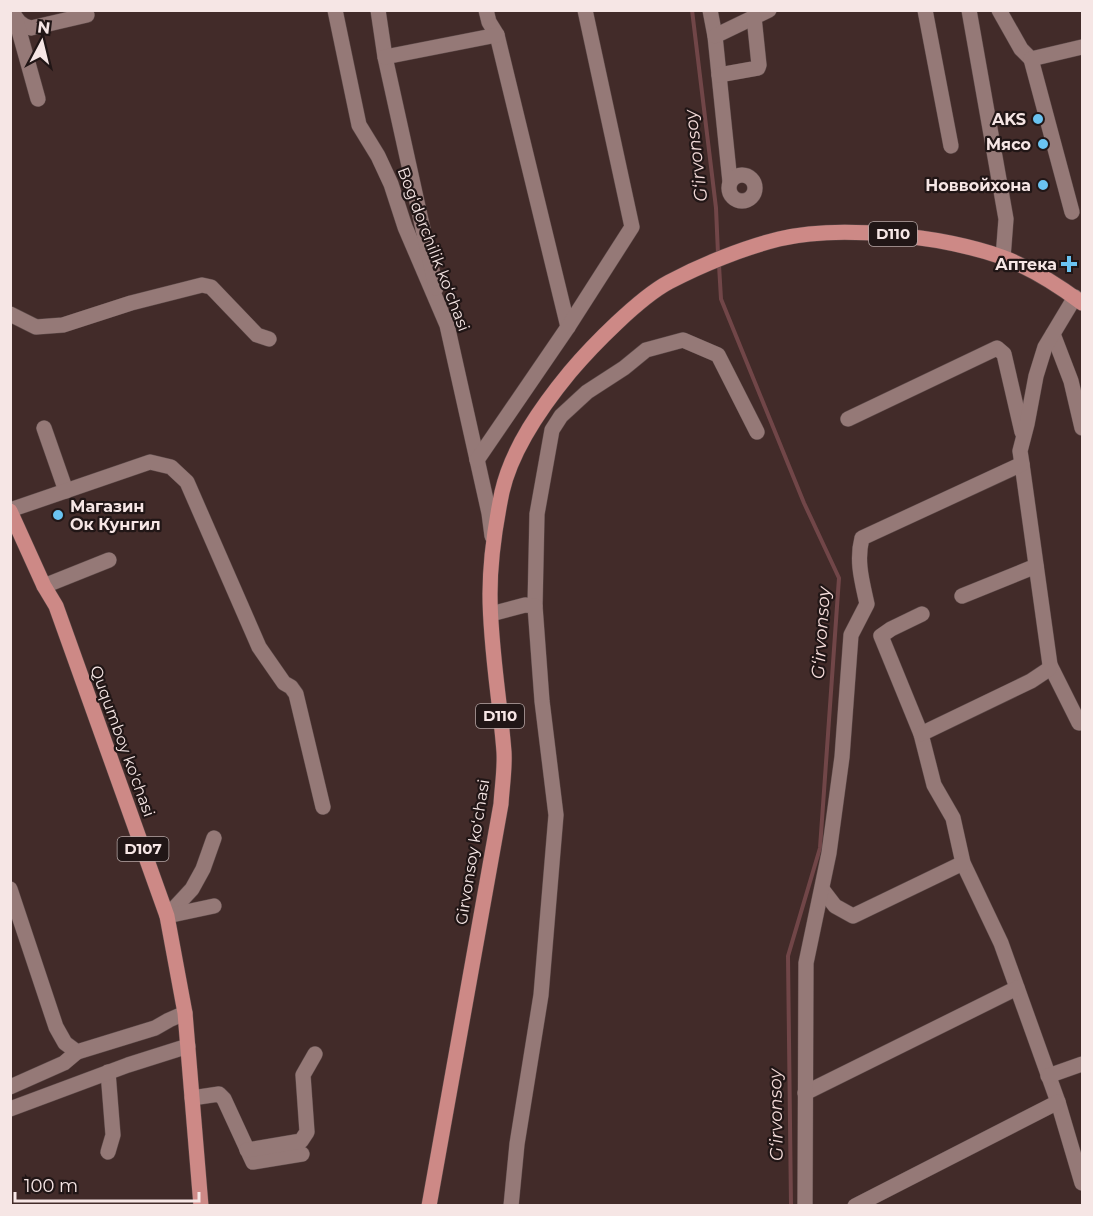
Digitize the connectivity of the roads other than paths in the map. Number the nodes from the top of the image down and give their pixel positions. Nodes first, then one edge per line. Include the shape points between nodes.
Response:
1 (335, 10) edge
2 (378, 10) edge
3 (486, 10) edge
4 (585, 10) edge
5 (710, 10) edge
6 (769, 10) edge
7 (925, 10) edge
8 (969, 10) edge
9 (999, 10) edge
10 (14, 15) edge
11 (87, 15) dead end
12 (754, 17) junction
13 (496, 35) junction
14 (715, 36) junction
15 (1083, 47) edge
16 (385, 57) junction
17 (1031, 59) junction
18 (718, 75) junction
19 (38, 99) dead end
20 (951, 146) dead end
21 (730, 182) dead end
22 (1072, 212) dead end
23 (1003, 258) junction
24 (1079, 300) edge
25 (440, 308) junction
26 (10, 314) edge
27 (568, 327) junction
28 (1053, 334) junction
29 (269, 339) dead end
30 (848, 419) dead end
31 (44, 428) dead end
32 (1083, 428) edge
33 (757, 432) dead end
34 (1023, 438) junction
35 (477, 460) junction
36 (1022, 465) junction
37 (66, 491) junction
38 (10, 511) edge
39 (492, 541) junction
40 (109, 560) dead end
41 (1036, 566) junction
42 (44, 586) junction
43 (962, 596) dead end
44 (535, 606) junction
45 (491, 614) junction
46 (922, 614) dead end
47 (1050, 665) junction
48 (1079, 723) dead end
49 (921, 734) junction
50 (323, 807) dead end
51 (214, 838) dead end
52 (963, 863) junction
53 (10, 889) edge
54 (822, 889) junction
55 (214, 906) dead end
56 (167, 916) junction
57 (1017, 988) junction
58 (185, 1013) junction
59 (188, 1046) junction
60 (77, 1052) junction
61 (315, 1054) dead end
62 (1083, 1064) edge
63 (108, 1072) junction
64 (1048, 1076) junction
65 (10, 1088) edge
66 (805, 1093) junction
67 (192, 1098) junction
68 (1058, 1102) junction
69 (10, 1109) edge
70 (248, 1150) junction
71 (108, 1152) dead end
72 (302, 1154) dead end
73 (1083, 1183) edge
74 (201, 1206) edge
75 (429, 1206) edge
76 (511, 1206) edge
77 (806, 1206) edge
78 (855, 1206) edge

1 - 25 street, Bogʻdorchilik koʻchasi via 359,125 392,184 405,227
2 - 16 street
3 - 13 street
4 - 27 street via 632,227
5 - 14 street
6 - 12 street
7 - 20 street
8 - 23 street via 1006,219
9 - 17 street
10 - 11 street via 31,28
10 - 19 street
12 - 14 street
12 - 18 street via 758,68
13 - 16 street
13 - 27 street
14 - 18 street
15 - 17 street
16 - 25 street
17 - 22 street
18 - 21 street
23 - 24 main road, Girvonsoy koʻchasi / D110
23 - 39 main road, Girvonsoy koʻchasi / D110 via 949,243 894,234 838,233 780,239 667,283 596,344 548,400 525,436 508,474
24 - 28 street
25 - 35 street, Bogʻdorchilik koʻchasi
26 - 29 street via 36,327 63,325 201,285 211,287 257,335
27 - 35 street
28 - 32 street
28 - 34 street via 1036,375
30 - 34 street via 997,348 1004,354
31 - 37 street
33 - 44 street via 718,355 683,340 646,350 587,392 552,430 537,514
34 - 36 street
35 - 39 street, Bogʻdorchilik koʻchasi
36 - 41 street
36 - 54 street via 862,538 859,569 867,604 851,635 842,757
37 - 38 street
37 - 50 street via 150,462 171,467 187,482 259,648 296,694
38 - 42 main road, Ququmboy ko'chasi / D107
39 - 45 main road, Girvonsoy koʻchasi / D110
40 - 42 street
41 - 43 street
41 - 47 street
42 - 56 main road, Ququmboy ko'chasi / D107 via 56,606
44 - 45 street
44 - 76 street via 556,815 541,995
45 - 75 main road, Girvonsoy koʻchasi / D110 via 504,756 501,804
46 - 49 street via 881,636
47 - 48 street
47 - 49 street via 1031,681
49 - 52 street via 934,785 953,818
51 - 56 street via 192,889
52 - 54 street via 853,916 835,906
52 - 57 street
53 - 60 street via 56,1027 64,1043
54 - 66 street via 806,963
55 - 56 street
56 - 58 main road, Ququmboy ko'chasi / D107
57 - 64 street
57 - 66 street
58 - 59 main road, Ququmboy ko'chasi / D107
58 - 60 street via 155,1028
59 - 63 street
59 - 67 main road, Ququmboy ko'chasi / D107
60 - 65 street
61 - 70 street via 303,1075 307,1132 300,1141
62 - 64 street
63 - 69 street
63 - 71 street via 113,1135
64 - 68 street
66 - 77 street
67 - 70 street via 219,1094
67 - 74 main road, Ququmboy ko'chasi / D107
68 - 73 street
68 - 78 street
70 - 72 street via 253,1162

